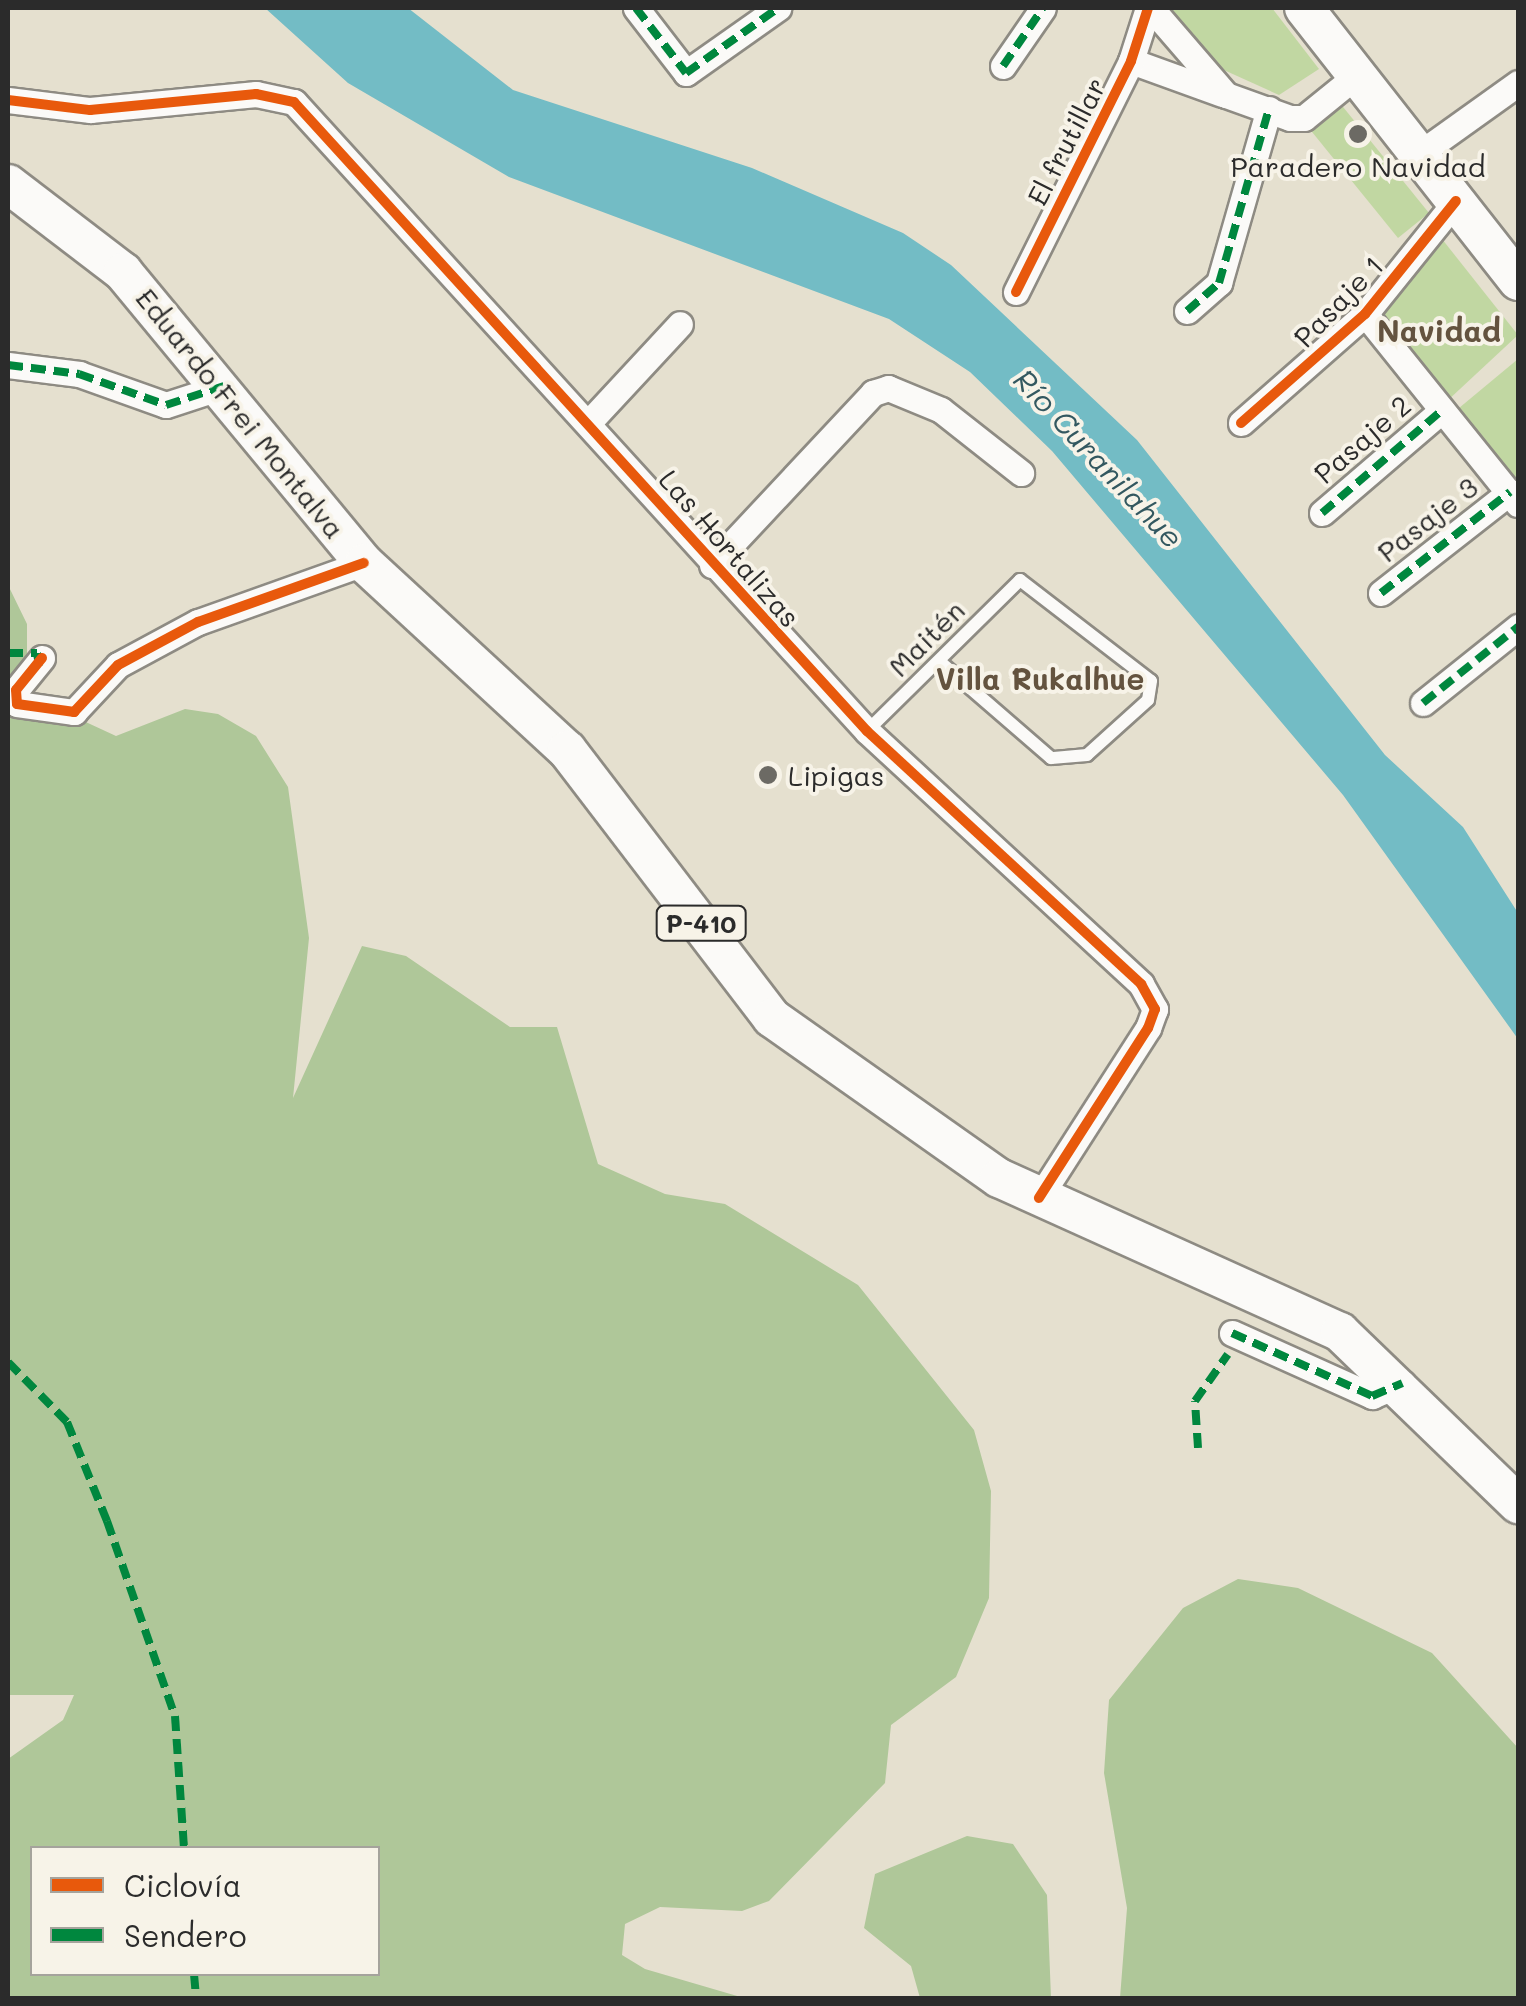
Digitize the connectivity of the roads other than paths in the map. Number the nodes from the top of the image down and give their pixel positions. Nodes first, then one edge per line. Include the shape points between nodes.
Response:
1 (636, 8) edge
2 (1043, 8) edge
3 (1150, 8) edge
4 (773, 9) edge
5 (1318, 12) edge
6 (1131, 61) junction
7 (1004, 66) dead end
8 (1357, 75) junction
9 (1518, 83) edge
10 (1226, 95) junction
11 (8, 100) edge
12 (1270, 109) junction
13 (1419, 154) junction
14 (8, 184) edge
15 (1456, 201) junction
16 (1518, 281) edge
17 (1016, 292) dead end
18 (1187, 311) dead end
19 (1365, 314) junction
20 (680, 324) dead end
21 (8, 365) edge
22 (224, 386) junction
23 (1442, 410) junction
24 (590, 421) junction
25 (1241, 423) dead end
26 (1021, 472) dead end
27 (1514, 498) edge
28 (1322, 513) dead end
29 (364, 563) junction
30 (712, 566) junction
31 (1381, 593) dead end
32 (1518, 627) edge
33 (42, 658) dead end
34 (939, 661) junction
35 (1423, 703) dead end
36 (866, 731) junction
37 (1039, 1198) junction
38 (1232, 1333) dead end
39 (1402, 1382) junction
40 (1518, 1504) edge

1 - 4 street via 686,72
2 - 7 street
3 - 6 street, El frutillar
3 - 10 street
5 - 8 main road
6 - 10 street
6 - 17 street, El frutillar
8 - 12 street via 1304,118
8 - 13 main road
9 - 13 street
10 - 12 street
11 - 24 street, Las Hortalizas via 90,110 256,94 294,102
12 - 18 street via 1219,282
13 - 15 main road
14 - 22 main road, Eduardo Frei Montalva / P-410 via 123,272
15 - 16 main road
15 - 19 street, Pasaje 1
19 - 23 street
19 - 25 street, Pasaje 1
20 - 24 street
21 - 22 street via 79,374 166,406
22 - 29 main road, Eduardo Frei Montalva / P-410
23 - 27 street
23 - 28 street, Pasaje 2
24 - 30 street, Las Hortalizas
26 - 30 street via 941,410 888,388 873,393
27 - 31 street, Pasaje 3
29 - 33 street via 198,622 118,665 74,712 18,704 16,690
29 - 37 main road, Eduardo Frei Montalva / P-410 via 566,750 772,1018 956,1153
30 - 36 street, Las Hortalizas
32 - 35 street
34 - 34 lane, Maitén via 1050,758 1087,755 1148,700 1151,681 1020,580
34 - 36 lane, Maitén
36 - 37 street, Las Hortalizas via 1152,1000 1148,1028
37 - 39 main road, Eduardo Frei Montalva / P-410 via 1304,1312
38 - 39 street via 1372,1396
39 - 40 main road, Eduardo Frei Montalva / P-410

